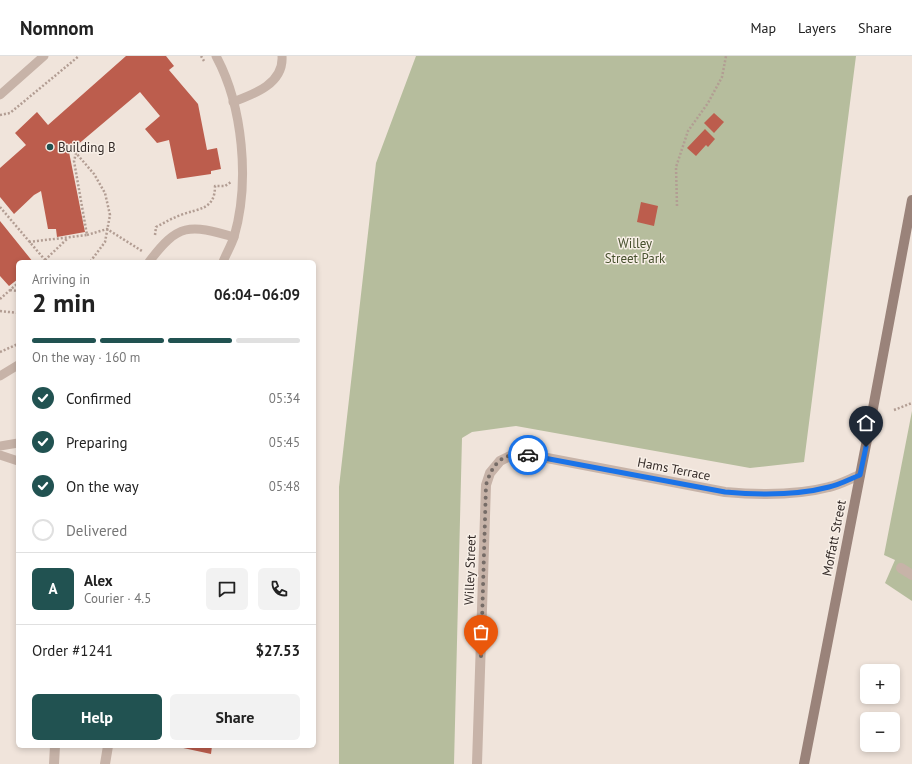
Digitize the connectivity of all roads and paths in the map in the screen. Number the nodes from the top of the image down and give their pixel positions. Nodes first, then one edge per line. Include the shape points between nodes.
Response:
1 (44, 56) edge
2 (79, 56) edge
3 (201, 56) edge
4 (216, 56) edge
5 (282, 56) edge
6 (726, 56) edge
7 (207, 65) dead end
8 (0, 95) edge
9 (233, 102) junction
10 (0, 115) edge
11 (232, 175) dead end
12 (912, 200) edge
13 (678, 206) dead end
14 (0, 207) edge
15 (107, 229) junction
16 (87, 235) junction
17 (68, 237) junction
18 (234, 238) junction
19 (152, 239) dead end
20 (29, 242) junction
21 (146, 248) dead end
22 (143, 251) junction
23 (138, 257) dead end
24 (45, 260) joint
25 (92, 260) edge
26 (151, 260) edge
27 (223, 260) edge
28 (16, 285) edge
29 (10, 290) junction
30 (16, 291) edge
31 (0, 299) edge
32 (0, 311) edge
33 (16, 313) edge
34 (16, 345) edge
35 (0, 352) edge
36 (16, 366) edge
37 (0, 376) edge
38 (912, 403) edge
39 (894, 410) dead end
40 (16, 443) edge
41 (0, 446) edge
42 (0, 455) edge
43 (16, 460) edge
44 (490, 473) joint
45 (860, 475) junction
46 (901, 568) dead end
47 (912, 575) edge
48 (55, 748) edge
49 (108, 748) edge
50 (54, 764) edge
51 (105, 764) edge
52 (477, 764) edge
53 (804, 764) edge

1 - 8 lane
2 - 10 path via 10,113
3 - 7 path
4 - 9 lane
5 - 9 lane via 282,66 276,77 260,91
6 - 13 path via 722,77 708,103 688,131 676,167
9 - 18 lane via 242,150 240,208
11 - 19 path via 232,181 225,186 216,186 209,205 156,227
12 - 45 main road, Moffatt Street
14 - 20 path
15 - 16 path
15 - 16 path via 110,216 105,193 94,174 76,153 74,161
15 - 22 path
15 - 25 path via 105,242
16 - 17 path
17 - 20 path
17 - 24 path
18 - 26 lane via 194,228 182,230 171,236
18 - 27 lane
20 - 24 path
21 - 22 path
22 - 23 path
28 - 29 path
29 - 30 path
29 - 31 path
32 - 33 path
34 - 35 path
36 - 37 lane
38 - 39 path
40 - 41 lane
42 - 43 lane
44 - 45 street, Hams Terrace via 500,461 514,454 725,492 753,494 795,494 829,487
44 - 52 street, Willey Street via 486,485
45 - 53 main road, Moffatt Street
46 - 47 street
48 - 50 street
49 - 51 street

